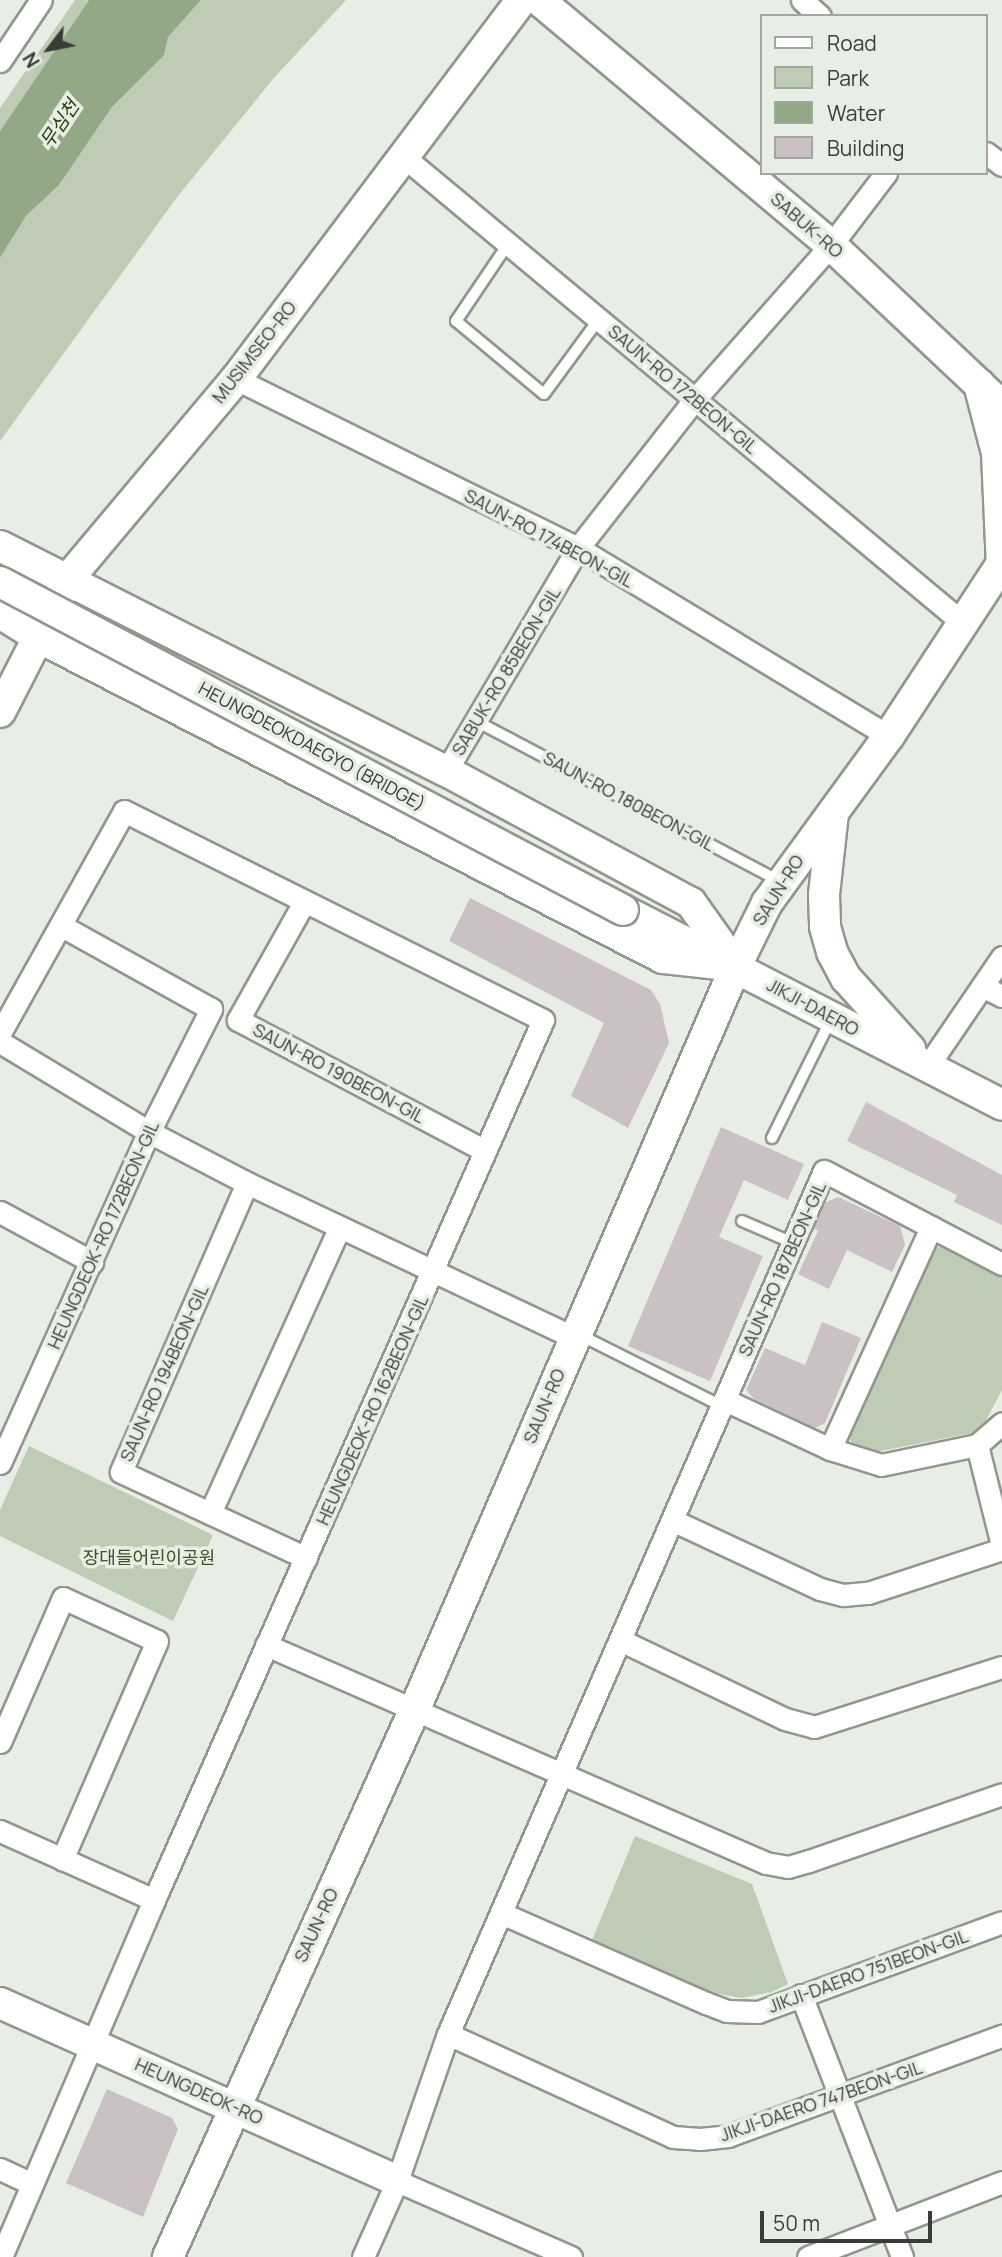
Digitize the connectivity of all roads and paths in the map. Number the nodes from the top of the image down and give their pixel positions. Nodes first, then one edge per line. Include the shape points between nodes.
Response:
1 (41, 0) edge
2 (522, 0) edge
3 (539, 0) edge
4 (802, 0) edge
5 (818, 14) edge
6 (0, 61) edge
7 (404, 157) junction
8 (884, 175) edge
9 (508, 244) junction
10 (831, 245) junction
11 (599, 319) junction
12 (236, 379) junction
13 (990, 384) edge
14 (695, 399) junction
15 (1002, 406) edge
16 (0, 546) edge
17 (578, 548) junction
18 (55, 573) junction
19 (998, 577) edge
20 (0, 582) edge
21 (3, 615) edge
22 (962, 622) junction
23 (40, 638) junction
24 (0, 712) edge
25 (476, 721) junction
26 (889, 736) junction
27 (446, 772) junction
28 (834, 806) junction
29 (781, 882) junction
30 (303, 904) junction
31 (623, 910) joint
32 (62, 926) junction
33 (1002, 957) edge
34 (736, 966) junction
35 (982, 985) junction
36 (1002, 996) edge
37 (832, 1017) junction
38 (0, 1033) edge
39 (0, 1042) edge
40 (927, 1067) junction
41 (1002, 1105) edge
42 (149, 1132) junction
43 (772, 1139) dead end
44 (484, 1150) junction
45 (247, 1183) junction
46 (0, 1212) edge
47 (742, 1221) dead end
48 (931, 1227) junction
49 (339, 1229) junction
50 (793, 1243) junction
51 (92, 1262) junction
52 (1002, 1264) edge
53 (434, 1274) junction
54 (574, 1335) junction
55 (723, 1403) junction
56 (1002, 1423) edge
57 (977, 1445) junction
58 (830, 1449) junction
59 (0, 1464) edge
60 (210, 1513) junction
61 (672, 1520) junction
62 (1002, 1547) edge
63 (306, 1558) junction
64 (620, 1640) junction
65 (266, 1644) junction
66 (1002, 1667) edge
67 (414, 1711) junction
68 (0, 1742) edge
69 (561, 1775) junction
70 (1002, 1794) edge
71 (0, 1831) edge
72 (62, 1859) junction
73 (154, 1900) junction
74 (501, 1913) junction
75 (1002, 1922) edge
76 (801, 1995) junction
77 (0, 2003) edge
78 (447, 2034) junction
79 (1002, 2036) edge
80 (91, 2043) junction
81 (842, 2096) junction
82 (233, 2107) junction
83 (0, 2169) edge
84 (397, 2181) junction
85 (1002, 2182) edge
86 (32, 2184) junction
87 (892, 2225) junction
88 (1, 2257) edge
89 (168, 2257) edge
90 (363, 2257) edge
91 (571, 2257) edge
92 (808, 2257) edge
93 (902, 2257) edge

1 - 6 street
2 - 7 street, MUSIMSEO-RO
3 - 10 street, SABUK-RO
4 - 5 street
7 - 9 street, SAUN-RO 172BEON-GIL
7 - 12 street, MUSIMSEO-RO
8 - 10 street, SABUK-RO 85BEON-GIL
9 - 11 street, SAUN-RO 172BEON-GIL
9 - 11 lane via 456,321 544,394
10 - 13 street, SABUK-RO
10 - 14 street, SABUK-RO 85BEON-GIL
11 - 14 street, SAUN-RO 172BEON-GIL
12 - 17 street, SAUN-RO 174BEON-GIL
12 - 18 street, MUSIMSEO-RO
13 - 15 street, SABUK-RO
13 - 19 street via 997,453
14 - 17 street, SABUK-RO 85BEON-GIL
14 - 22 street, SAUN-RO 172BEON-GIL
16 - 18 street
17 - 25 street, SABUK-RO 85BEON-GIL
17 - 26 street, SAUN-RO 174BEON-GIL
18 - 23 street, MUSIMSEO-RO
18 - 27 street
19 - 22 street, SAUN-RO
20 - 31 street, HEUNGDEOKDAEGYO (BRIDGE), bridge
21 - 23 street
22 - 26 street, SAUN-RO
23 - 24 street, MUSIMSEO-RO
23 - 34 street via 663,958
25 - 27 street, SABUK-RO 85BEON-GIL
25 - 29 lane, SAUN-RO 180BEON-GIL
26 - 28 street, SAUN-RO
27 - 34 street via 691,903
28 - 29 street, SAUN-RO
28 - 40 street via 824,895 832,952 846,978
29 - 34 street, SAUN-RO
30 - 32 street via 124,811
30 - 44 street, HEUNGDEOK-RO 162BEON-GIL via 543,1020
30 - 44 street, SAUN-RO 190BEON-GIL via 238,1020
31 - 34 street, JIKJI-DAERO
32 - 38 street
32 - 42 street, HEUNGDEOK-RO 172BEON-GIL via 211,1009
33 - 35 street
34 - 37 street, JIKJI-DAERO
34 - 54 street, SAUN-RO
35 - 36 street
35 - 40 street
37 - 40 street, JIKJI-DAERO
37 - 43 lane
39 - 42 street
40 - 41 street, JIKJI-DAERO
42 - 45 street
42 - 51 street, HEUNGDEOK-RO 172BEON-GIL
44 - 53 street, HEUNGDEOK-RO 162BEON-GIL
45 - 49 street
45 - 60 street, SAUN-RO 194BEON-GIL via 121,1472
46 - 51 street
47 - 50 lane
48 - 50 street, SAUN-RO 187BEON-GIL via 824,1171
48 - 52 street, SAUN-RO 187BEON-GIL
48 - 58 street
49 - 53 street
49 - 60 street
50 - 55 street, SAUN-RO 187BEON-GIL
51 - 59 street, HEUNGDEOK-RO 172BEON-GIL
53 - 54 street
53 - 63 street, HEUNGDEOK-RO 162BEON-GIL
54 - 55 lane
54 - 67 street, SAUN-RO
55 - 58 street
55 - 61 street, SAUN-RO 187BEON-GIL
56 - 57 street
57 - 58 street via 881,1465
57 - 62 street
60 - 63 street, SAUN-RO 194BEON-GIL
61 - 62 street via 820,1589 843,1595 868,1593
61 - 64 street, SAUN-RO 187BEON-GIL
63 - 65 street, HEUNGDEOK-RO 162BEON-GIL
64 - 66 street via 785,1719 814,1727
64 - 69 street, SAUN-RO 187BEON-GIL
65 - 67 street
65 - 73 street, HEUNGDEOK-RO 162BEON-GIL
67 - 69 street
67 - 82 street, SAUN-RO
68 - 72 street via 63,1598 157,1641
69 - 70 street via 729,1850 788,1867
69 - 74 street, SAUN-RO 187BEON-GIL
71 - 72 street
72 - 73 street
73 - 80 street, HEUNGDEOK-RO 162BEON-GIL
74 - 76 street, JIKJI-DAERO 751BEON-GIL via 727,2011 758,2012
74 - 78 street, SAUN-RO 187BEON-GIL
75 - 76 street, JIKJI-DAERO 751BEON-GIL
76 - 81 street
77 - 80 street, HEUNGDEOK-RO
78 - 81 street, JIKJI-DAERO 747BEON-GIL via 673,2137 728,2136
78 - 84 street
79 - 81 street, JIKJI-DAERO 747BEON-GIL
80 - 82 street, HEUNGDEOK-RO
80 - 86 street, HEUNGDEOK-RO 162BEON-GIL
81 - 87 street
82 - 84 street, HEUNGDEOK-RO
82 - 89 street, SAUN-RO
83 - 86 street
84 - 90 street
84 - 91 street, HEUNGDEOK-RO
85 - 87 street
86 - 88 street, HEUNGDEOK-RO 162BEON-GIL
87 - 92 street
87 - 93 street

